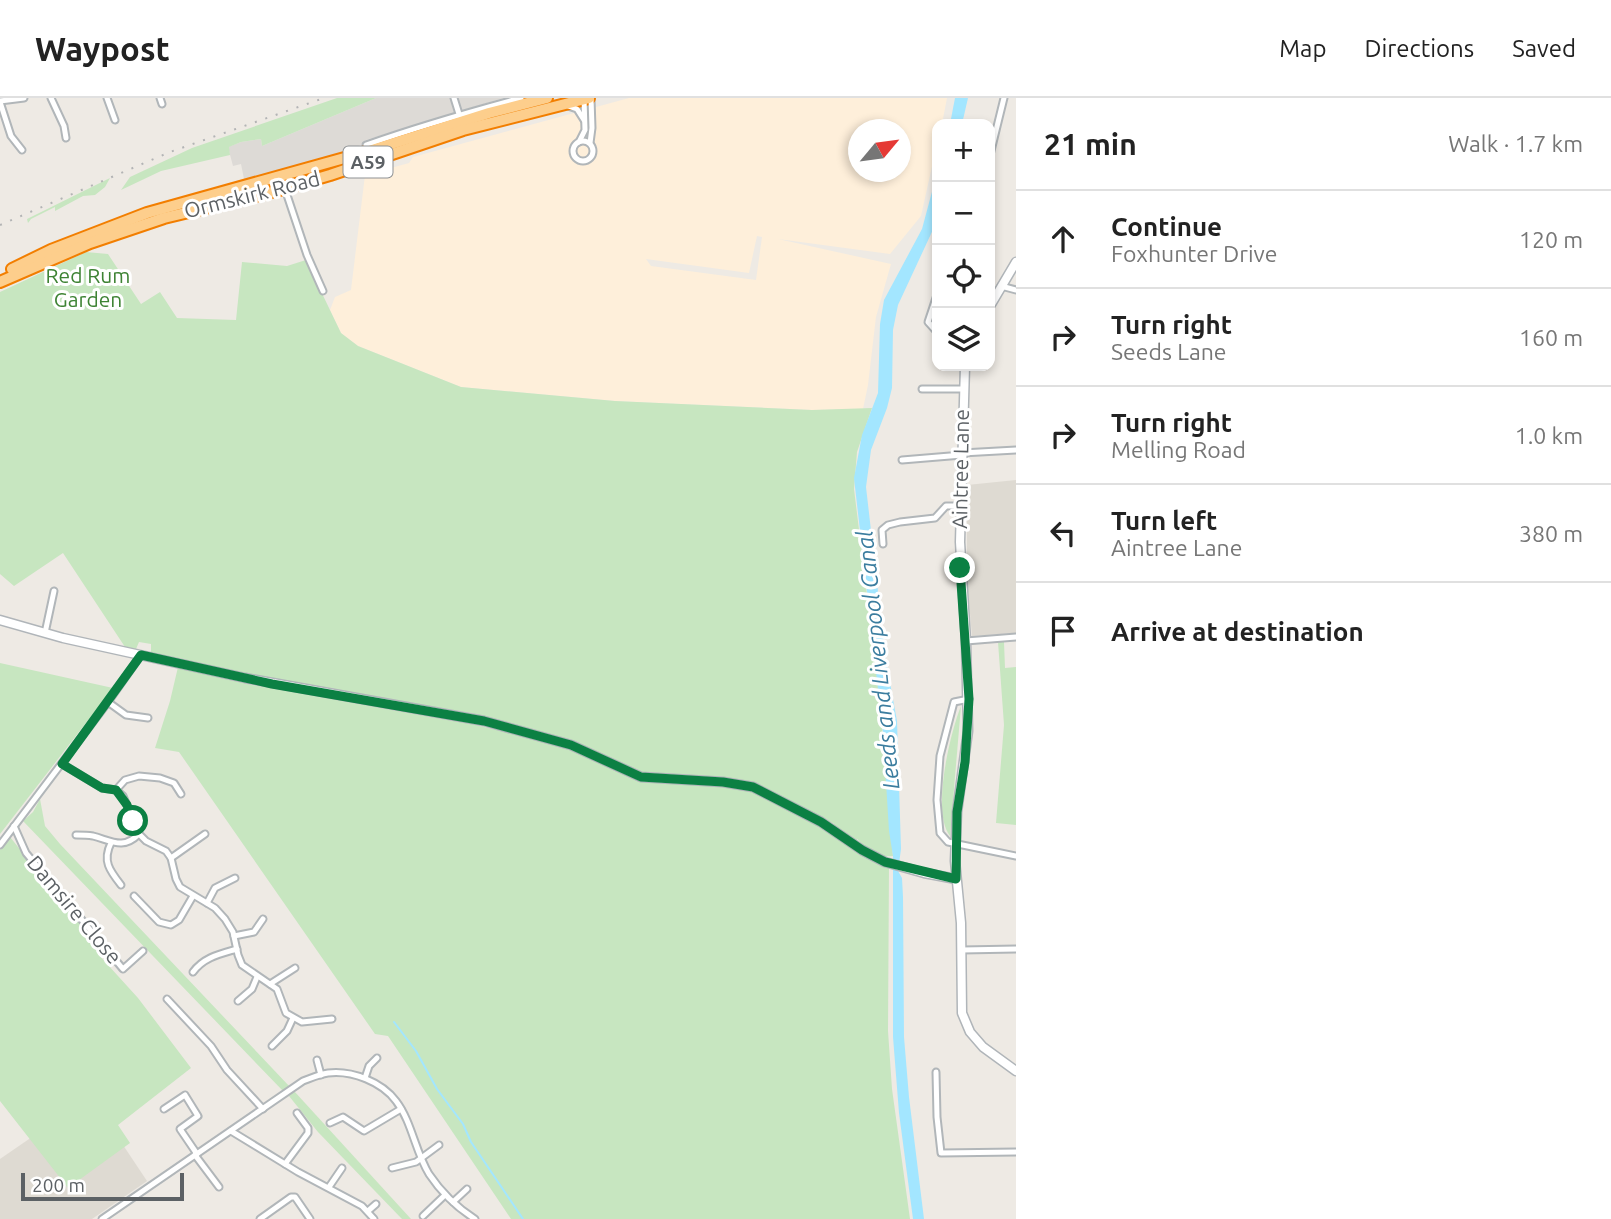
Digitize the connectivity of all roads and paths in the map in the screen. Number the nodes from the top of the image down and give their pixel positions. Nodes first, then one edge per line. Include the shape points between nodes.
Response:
1 (24, 98) edge
2 (51, 98) edge
3 (107, 98) edge
4 (454, 98) edge
5 (521, 98) edge
6 (547, 98) edge
7 (587, 98) edge
8 (1004, 98) edge
9 (0, 102) edge
10 (562, 105) junction
11 (459, 114) junction
12 (116, 120) dead end
13 (585, 130) junction
14 (995, 135) edge
15 (66, 138) dead end
16 (579, 142) junction
17 (591, 145) junction
18 (22, 150) dead end
19 (366, 152) junction
20 (275, 178) junction
21 (285, 189) junction
22 (1016, 262) edge
23 (0, 275) edge
24 (0, 282) edge
25 (1001, 286) junction
26 (1016, 290) edge
27 (323, 291) dead end
28 (995, 297) edge
29 (932, 310) edge
30 (932, 326) edge
31 (965, 371) edge
32 (922, 389) dead end
33 (963, 390) junction
34 (1016, 450) edge
35 (962, 454) junction
36 (902, 460) dead end
37 (960, 506) junction
38 (883, 544) dead end
39 (54, 592) dead end
40 (0, 620) edge
41 (45, 633) junction
42 (1016, 637) edge
43 (966, 641) junction
44 (141, 655) junction
45 (969, 699) junction
46 (108, 702) junction
47 (138, 707) dead end
48 (137, 717) junction
49 (148, 718) dead end
50 (62, 764) junction
51 (116, 790) junction
52 (181, 794) dead end
53 (15, 825) junction
54 (139, 834) junction
55 (205, 834) dead end
56 (76, 835) dead end
57 (956, 842) junction
58 (111, 844) junction
59 (0, 845) edge
60 (1016, 856) edge
61 (171, 858) junction
62 (235, 878) dead end
63 (956, 879) junction
64 (121, 885) dead end
65 (134, 896) dead end
66 (193, 896) junction
67 (207, 903) junction
68 (263, 919) dead end
69 (234, 936) junction
70 (237, 949) junction
71 (1016, 949) edge
72 (962, 950) junction
73 (143, 951) dead end
74 (295, 968) dead end
75 (193, 972) dead end
76 (257, 977) junction
77 (271, 984) junction
78 (167, 999) dead end
79 (239, 1001) dead end
80 (293, 1018) junction
81 (332, 1019) dead end
82 (272, 1046) dead end
83 (377, 1058) dead end
84 (317, 1060) dead end
85 (1016, 1071) edge
86 (936, 1072) dead end
87 (321, 1075) junction
88 (365, 1078) junction
89 (164, 1109) dead end
90 (262, 1109) junction
91 (401, 1109) junction
92 (297, 1113) dead end
93 (330, 1123) dead end
94 (231, 1131) junction
95 (439, 1145) dead end
96 (1016, 1152) edge
97 (196, 1154) junction
98 (422, 1158) junction
99 (285, 1164) junction
100 (342, 1168) dead end
101 (392, 1168) dead end
102 (219, 1187) dead end
103 (329, 1187) junction
104 (467, 1189) dead end
105 (445, 1195) junction
106 (453, 1202) junction
107 (376, 1204) dead end
108 (113, 1211) junction
109 (369, 1216) edge
110 (423, 1216) dead end
111 (102, 1219) edge
112 (119, 1219) edge
113 (260, 1219) edge
114 (310, 1219) edge
115 (475, 1219) edge

1 - 9 street
2 - 15 street
3 - 12 street
4 - 11 street
5 - 11 street
6 - 19 highway, Ormskirk Road / A59
7 - 10 highway, Ormskirk Road / A59
7 - 13 street
7 - 17 street
8 - 14 street
9 - 18 street via 11,136
10 - 13 street via 580,113
10 - 21 highway, Ormskirk Road / A59 via 463,130
11 - 19 street via 366,145
13 - 16 street
16 - 17 street
16 - 17 street via 573,149 579,160 590,157
19 - 20 highway, Ormskirk Road / A59
20 - 21 street
20 - 23 highway, Ormskirk Road / A59 via 119,222
21 - 24 highway, Ormskirk Road / A59 via 152,221
21 - 27 street
22 - 25 street
25 - 26 street
25 - 28 street
29 - 30 street via 928,322
31 - 33 street, Aintree Lane
32 - 33 street
33 - 35 street, Aintree Lane
34 - 35 street
35 - 36 street
35 - 37 street, Aintree Lane
37 - 38 street via 946,506 935,518 888,525 882,530
37 - 43 street, Aintree Lane
39 - 41 street
40 - 41 street
41 - 44 street
42 - 43 street
43 - 45 street, Aintree Lane
44 - 46 street
44 - 63 street via 272,684 484,721 571,745 641,777 753,787 889,863
45 - 57 street, Aintree Lane
45 - 57 street via 954,702 940,756 940,833 948,842
46 - 48 street
46 - 50 street
47 - 48 street
48 - 49 street
50 - 51 street via 102,788
50 - 53 street
51 - 52 street via 125,780 139,776 174,783
51 - 54 street
53 - 59 street
53 - 73 street, Damsire Close via 26,852 123,970
54 - 58 street via 124,844
54 - 61 street
55 - 61 street
56 - 58 street
57 - 60 street
57 - 63 street, Aintree Lane
58 - 64 street via 107,864
61 - 66 street via 180,887
62 - 67 street via 220,884
63 - 72 street, Aintree Lane
65 - 66 street via 171,925
66 - 67 street
67 - 69 street via 225,919
68 - 69 street via 254,932
69 - 70 street
70 - 75 street via 214,956
70 - 76 street via 242,965
71 - 72 street
72 - 85 street, Aintree Lane via 961,1013 970,1032
74 - 77 street
76 - 77 street
76 - 79 street
77 - 80 street via 283,1009
78 - 90 street
80 - 81 street via 302,1022
80 - 82 street
83 - 88 street
84 - 87 street
86 - 96 street via 941,1153
87 - 88 street via 347,1073
87 - 90 street via 303,1081
88 - 91 street
89 - 97 street via 185,1095 198,1116 180,1129
90 - 94 street
91 - 93 street via 364,1131 343,1117
91 - 98 street
92 - 99 street via 308,1133
94 - 97 street
94 - 99 street
95 - 98 street
97 - 102 street
97 - 108 street
98 - 101 street
98 - 105 street
99 - 103 street
100 - 103 street
103 - 109 street
104 - 106 street
105 - 106 street
105 - 110 street
106 - 115 street
107 - 109 street
108 - 111 street
108 - 112 street
113 - 114 street via 290,1197

